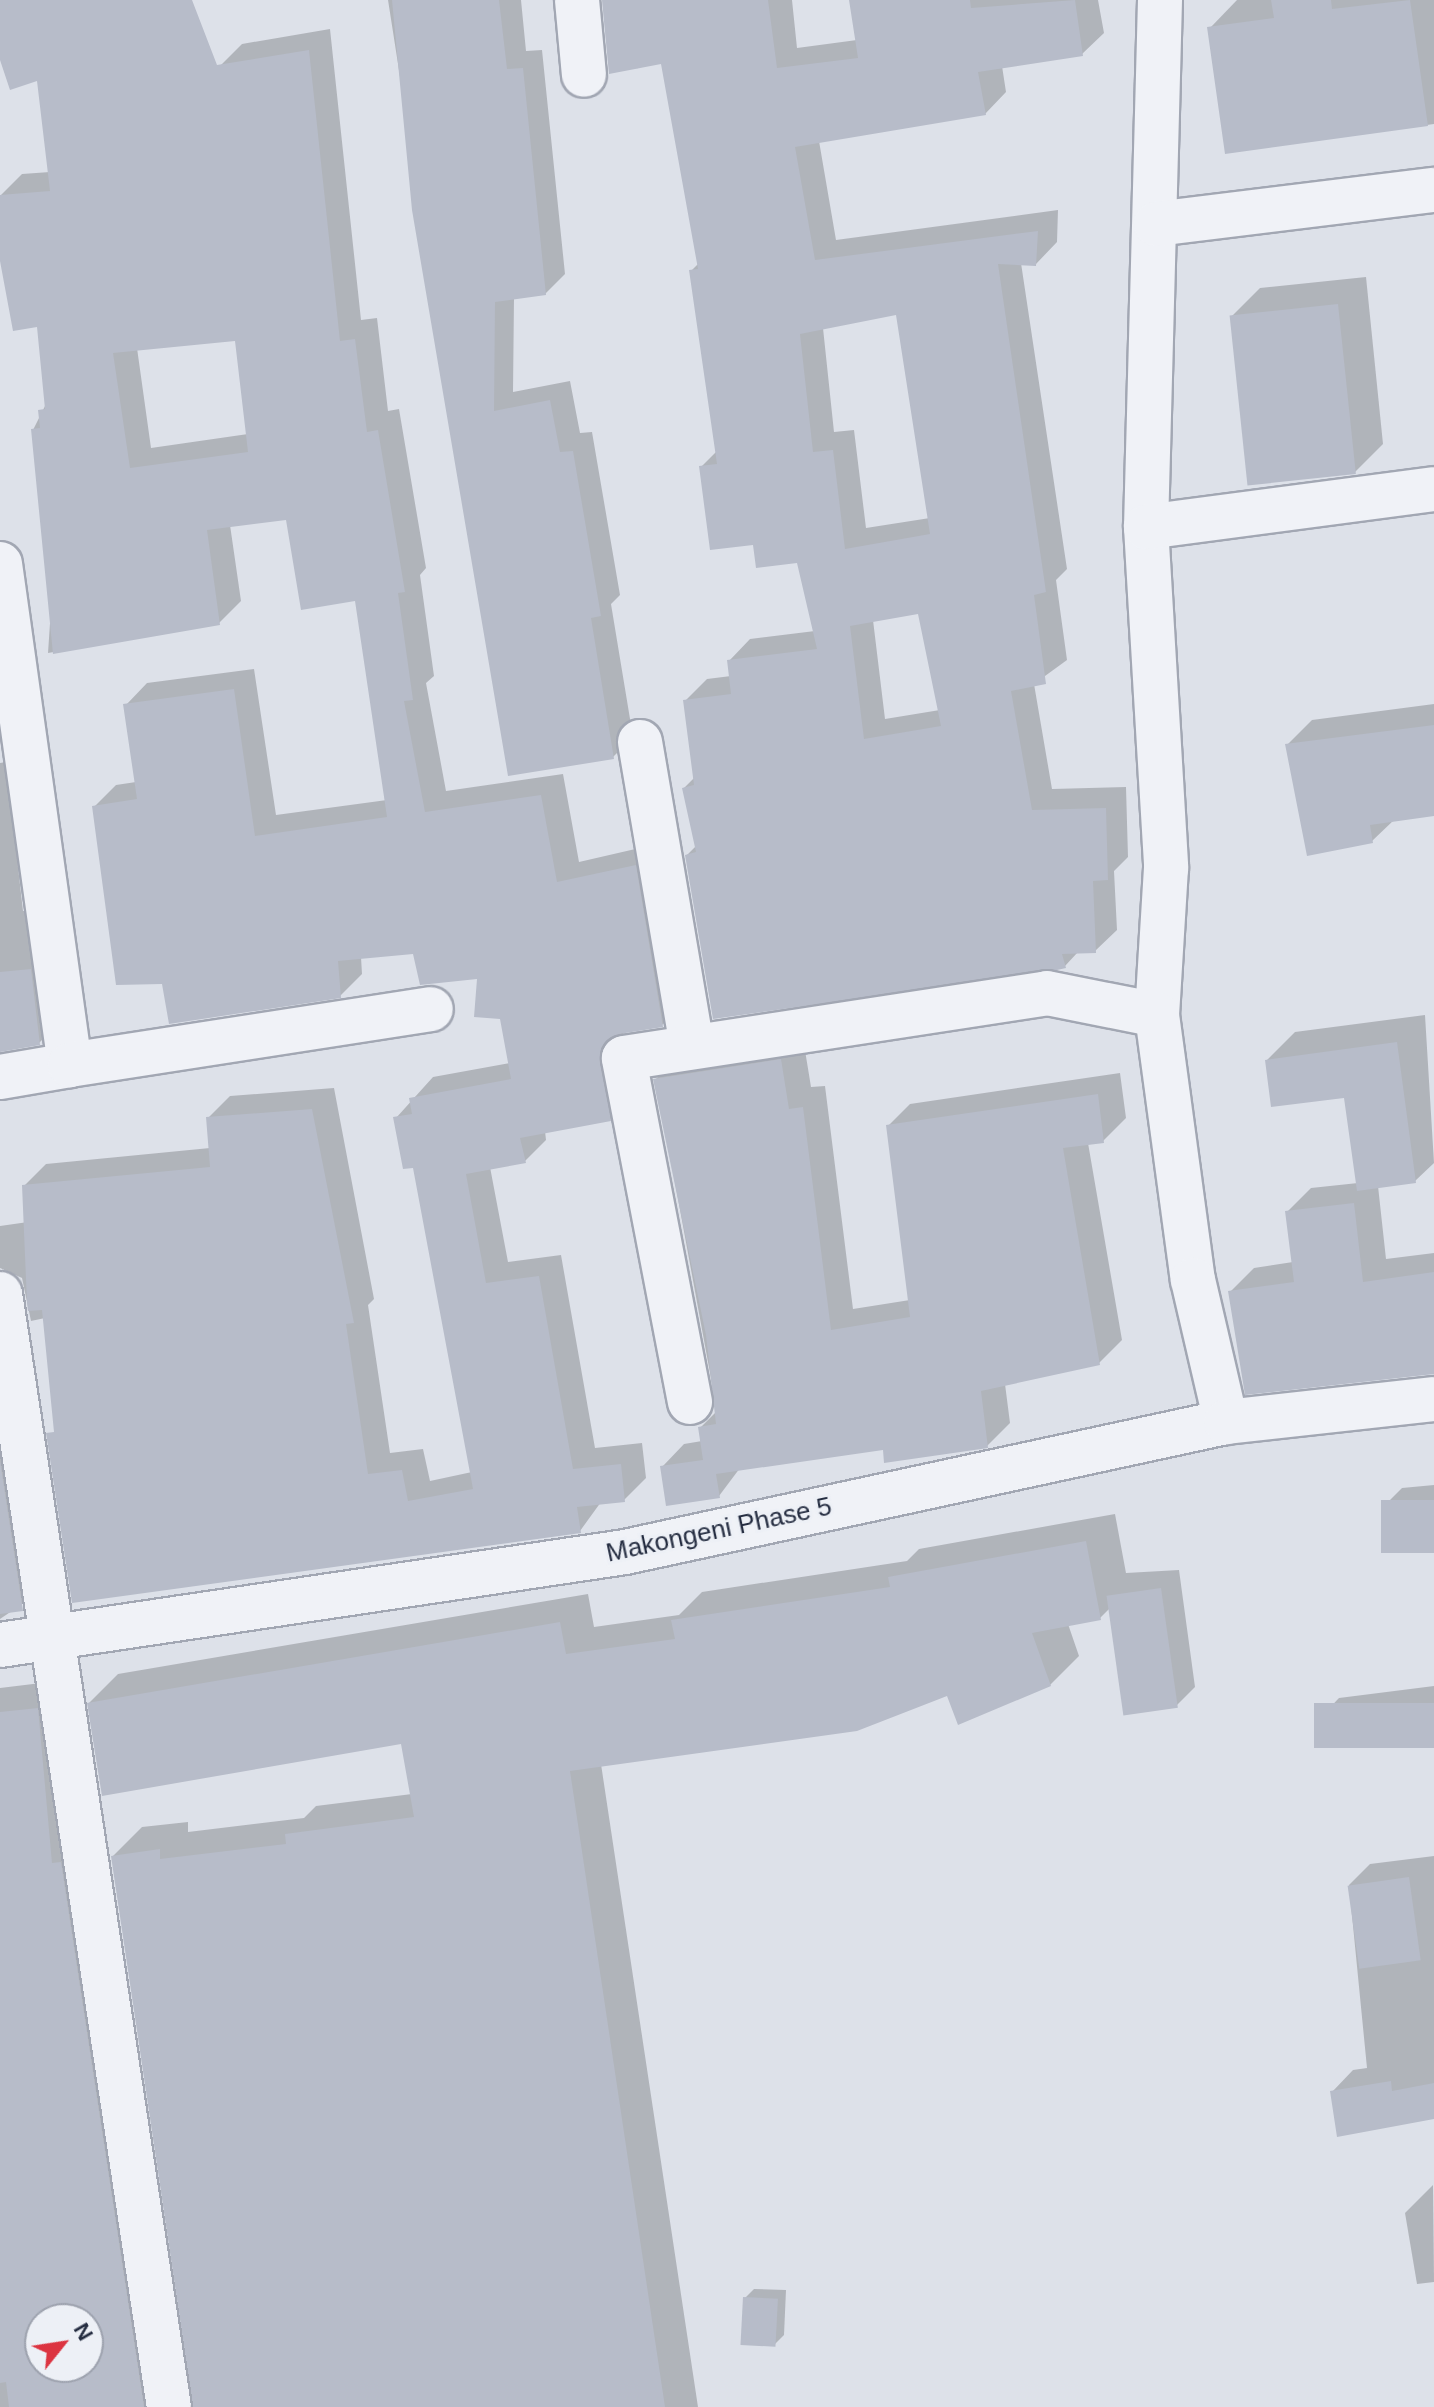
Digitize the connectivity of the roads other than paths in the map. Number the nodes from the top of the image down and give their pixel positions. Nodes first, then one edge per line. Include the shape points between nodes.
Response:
1 (577, 0) edge
2 (1160, 0) edge
3 (584, 75) dead end
4 (1434, 190) edge
5 (1156, 224) junction
6 (1434, 489) edge
7 (1146, 527) junction
8 (0, 564) edge
9 (640, 742) dead end
10 (431, 1009) dead end
11 (1157, 1015) junction
12 (692, 1047) junction
13 (70, 1065) junction
14 (0, 1077) edge
15 (0, 1294) edge
16 (1434, 1399) edge
17 (690, 1402) dead end
18 (1226, 1422) junction
19 (51, 1637) junction
20 (0, 1645) edge
21 (169, 2407) edge

1 - 3 street
2 - 5 street
4 - 5 street
5 - 7 street
6 - 7 street
7 - 11 street via 1167,893
8 - 13 street
9 - 12 street
10 - 13 street
11 - 12 street via 1047,993
11 - 18 street via 1188,1252
12 - 17 street via 624,1058
13 - 14 street
15 - 19 street
16 - 18 street, Makongeni Phase 5
18 - 19 street, Makongeni Phase 5 via 625,1552
19 - 20 street, Makongeni Phase 5
19 - 21 street

